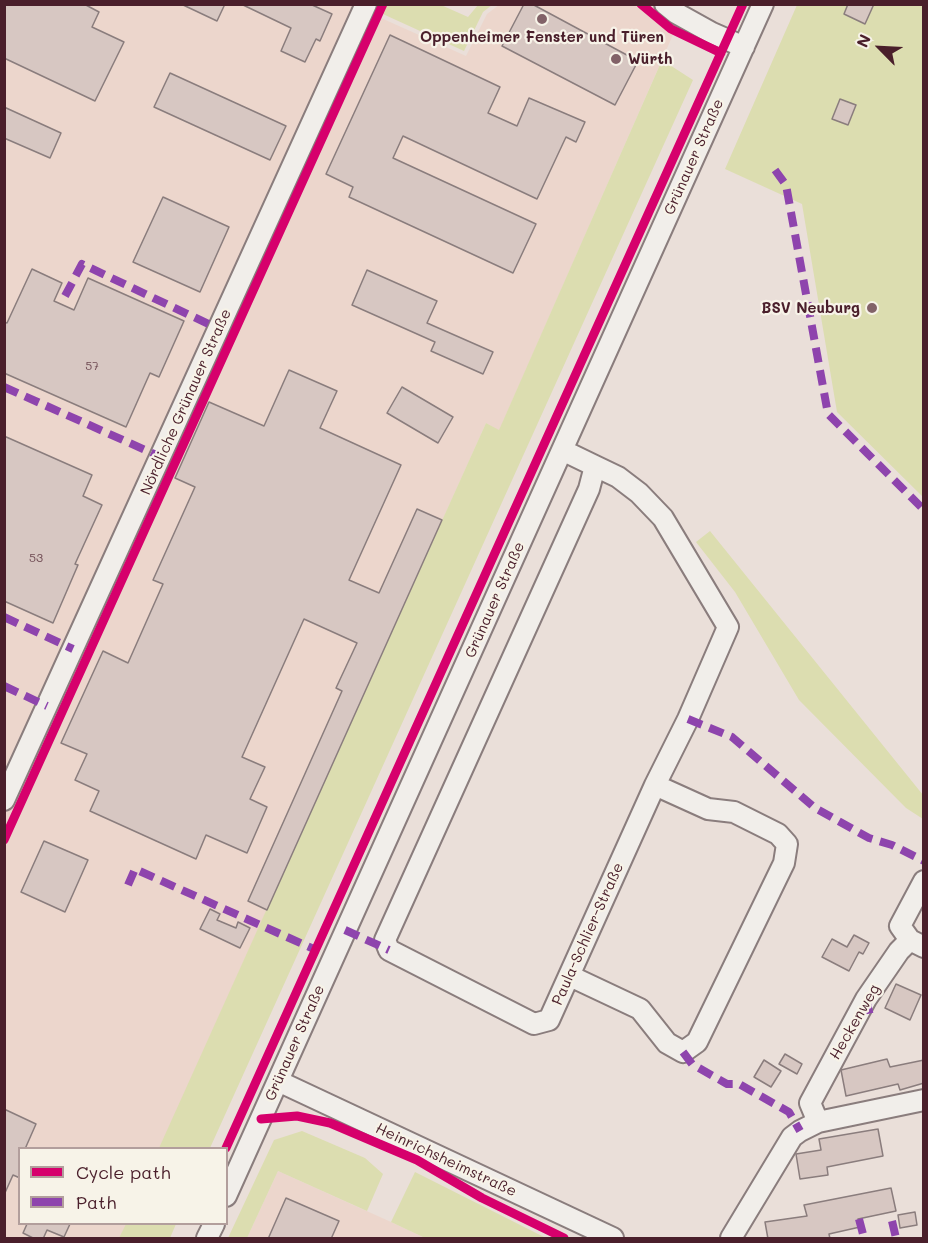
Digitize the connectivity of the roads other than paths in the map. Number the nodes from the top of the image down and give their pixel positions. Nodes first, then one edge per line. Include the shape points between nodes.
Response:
1 (366, 4) edge
2 (665, 4) edge
3 (763, 4) edge
4 (744, 47) junction
5 (562, 450) junction
6 (595, 466) junction
7 (656, 785) junction
8 (4, 800) edge
9 (924, 881) edge
10 (917, 944) edge
11 (570, 976) junction
12 (278, 1081) junction
13 (924, 1100) edge
14 (818, 1122) junction
15 (228, 1192) edge
16 (214, 1225) edge
17 (207, 1239) edge
18 (614, 1239) edge
19 (731, 1239) edge

1 - 8 street, Nördliche Grünauer Straße
2 - 4 street via 712,33
3 - 4 street, Grünauer Straße
4 - 5 street, Grünauer Straße
5 - 6 street, Paula-Schlier-Straße
5 - 12 street, Grünauer Straße
6 - 7 street, Paula-Schlier-Straße via 639,493 663,518 728,627
6 - 11 street, Paula-Schlier-Straße via 589,489 385,940 389,950 534,1023 549,1020
7 - 11 street, Paula-Schlier-Straße
7 - 11 street via 708,809 735,812 778,834 787,844 784,863 698,1042 682,1052 667,1043 640,1009
9 - 10 street via 900,926
10 - 14 street, Heckenweg via 898,951 866,999 810,1103
12 - 15 street, Grünauer Straße
12 - 18 street, Heinrichsheimstraße
13 - 14 street
14 - 19 street via 792,1137
16 - 17 street

